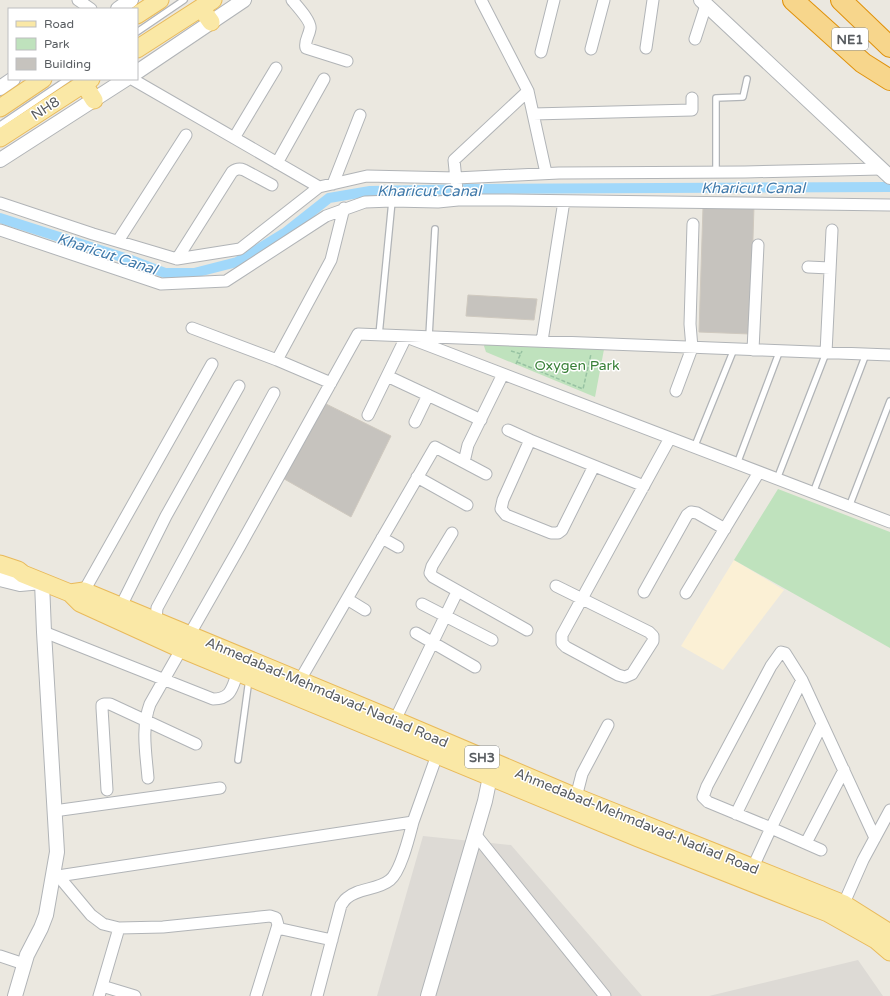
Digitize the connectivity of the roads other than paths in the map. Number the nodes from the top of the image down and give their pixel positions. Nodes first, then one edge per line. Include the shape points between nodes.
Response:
1 (78, 0) edge
2 (131, 0) edge
3 (160, 0) edge
4 (184, 0) edge
5 (244, 0) edge
6 (292, 0) edge
7 (481, 0) edge
8 (554, 0) edge
9 (604, 0) edge
10 (653, 0) edge
11 (793, 0) edge
12 (809, 0) edge
13 (841, 0) edge
14 (851, 0) edge
15 (703, 3) edge
16 (207, 4) edge
17 (90, 8) edge
18 (119, 8) edge
19 (138, 14) edge
20 (211, 22) junction
21 (138, 31) edge
22 (873, 31) junction
23 (695, 39) dead end
24 (890, 47) edge
25 (138, 48) edge
26 (646, 48) dead end
27 (591, 49) dead end
28 (541, 52) dead end
29 (347, 62) dead end
30 (276, 68) dead end
31 (138, 71) edge
32 (324, 79) dead end
33 (747, 79) dead end
34 (890, 79) edge
35 (12, 80) edge
36 (42, 80) edge
37 (124, 80) edge
38 (134, 80) edge
39 (81, 81) edge
40 (0, 88) edge
41 (528, 91) junction
42 (692, 98) dead end
43 (94, 100) junction
44 (0, 108) edge
45 (360, 114) dead end
46 (533, 114) junction
47 (0, 125) edge
48 (186, 135) dead end
49 (0, 138) edge
50 (234, 138) junction
51 (0, 160) edge
52 (277, 163) junction
53 (716, 172) junction
54 (546, 173) junction
55 (886, 173) edge
56 (456, 178) junction
57 (333, 184) junction
58 (272, 185) dead end
59 (319, 187) junction
60 (458, 200) junction
61 (392, 201) junction
62 (564, 201) junction
63 (0, 203) edge
64 (890, 205) edge
65 (344, 208) junction
66 (693, 224) dead end
67 (435, 229) dead end
68 (0, 230) edge
69 (832, 230) dead end
70 (118, 241) junction
71 (758, 245) dead end
72 (177, 259) junction
73 (808, 267) dead end
74 (830, 268) junction
75 (192, 328) dead end
76 (379, 334) junction
77 (403, 336) junction
78 (429, 336) junction
79 (542, 341) junction
80 (692, 348) junction
81 (734, 349) junction
82 (753, 350) junction
83 (780, 350) junction
84 (826, 353) junction
85 (866, 354) junction
86 (890, 355) edge
87 (277, 360) junction
88 (212, 364) dead end
89 (503, 374) junction
90 (387, 376) junction
91 (331, 383) junction
92 (239, 386) dead end
93 (676, 391) dead end
94 (274, 393) dead end
95 (428, 395) junction
96 (890, 401) edge
97 (368, 415) dead end
98 (481, 420) junction
99 (415, 422) dead end
100 (508, 430) dead end
101 (670, 438) junction
102 (530, 440) junction
103 (694, 448) junction
104 (464, 462) junction
105 (737, 464) junction
106 (594, 466) junction
107 (759, 472) junction
108 (486, 474) dead end
109 (417, 477) junction
110 (777, 479) junction
111 (644, 486) junction
112 (813, 493) junction
113 (467, 505) dead end
114 (850, 507) junction
115 (890, 522) edge
116 (725, 529) junction
117 (452, 533) dead end
118 (382, 538) junction
119 (398, 547) dead end
120 (0, 564) edge
121 (0, 570) edge
122 (23, 574) junction
123 (0, 579) edge
124 (42, 582) junction
125 (556, 586) dead end
126 (77, 592) junction
127 (457, 592) junction
128 (644, 592) dead end
129 (686, 593) dead end
130 (347, 599) junction
131 (581, 599) junction
132 (422, 604) dead end
133 (121, 606) junction
134 (365, 610) dead end
135 (444, 616) junction
136 (156, 620) junction
137 (527, 630) dead end
138 (44, 632) junction
139 (416, 633) dead end
140 (492, 640) dead end
141 (185, 642) junction
142 (432, 642) junction
143 (474, 667) dead end
144 (244, 675) junction
145 (164, 680) junction
146 (300, 680) junction
147 (802, 680) junction
148 (145, 720) junction
149 (394, 720) junction
150 (822, 724) junction
151 (608, 725) dead end
152 (196, 744) dead end
153 (437, 755) junction
154 (238, 760) dead end
155 (491, 770) junction
156 (844, 770) junction
157 (148, 778) dead end
158 (220, 788) dead end
159 (107, 790) dead end
160 (576, 797) junction
161 (890, 810) edge
162 (54, 811) junction
163 (736, 814) junction
164 (413, 822) junction
165 (771, 828) junction
166 (475, 834) junction
167 (875, 838) junction
168 (806, 843) junction
169 (821, 850) dead end
170 (753, 867) junction
171 (56, 873) junction
172 (841, 911) junction
173 (119, 928) junction
174 (277, 928) junction
175 (890, 933) edge
176 (332, 940) junction
177 (890, 952) edge
178 (0, 956) edge
179 (24, 964) junction
180 (100, 991) edge
181 (14, 996) edge
182 (135, 996) edge
183 (256, 996) edge
184 (317, 996) edge
185 (428, 996) edge
186 (605, 996) edge

1 - 17 street
2 - 18 street
3 - 19 main road
4 - 21 lane
5 - 20 street
6 - 29 street via 310,23 306,48
7 - 41 street
8 - 28 street
9 - 27 street
10 - 26 street
11 - 34 highway via 862,63
12 - 34 highway, NE1
13 - 22 highway, NE1
14 - 22 highway
15 - 23 street
15 - 55 street
16 - 20 main road
16 - 25 main road
20 - 31 street
22 - 24 highway, NE1
30 - 50 street
32 - 52 street
33 - 53 lane via 742,97 716,98
35 - 40 street
36 - 44 main road, NH8
37 - 43 street
38 - 50 street
39 - 43 main road
39 - 47 lane
39 - 49 main road, NH8
41 - 46 street
41 - 56 street via 454,160
42 - 46 street via 692,110
43 - 51 street
45 - 57 street
46 - 54 street
48 - 70 street
50 - 52 street
52 - 59 street
53 - 54 street
53 - 55 street
54 - 56 street
56 - 57 street via 367,176
56 - 60 street
57 - 59 street
58 - 72 street via 240,168 235,169
59 - 72 street via 240,249
60 - 61 street
60 - 62 street
61 - 65 street via 365,202
61 - 76 lane
62 - 64 street
62 - 79 street
63 - 70 street
65 - 68 street via 326,216 226,281 161,284
65 - 87 street via 331,260
66 - 80 street via 690,324
67 - 78 lane
69 - 74 street
70 - 72 street
71 - 82 street
73 - 74 street
74 - 84 street
75 - 87 street
76 - 77 street
76 - 91 street via 358,334
77 - 78 street
77 - 89 street
77 - 90 street
78 - 79 street
79 - 80 street
80 - 81 street
80 - 93 street
81 - 82 street
81 - 103 lane
82 - 83 street
83 - 84 street
83 - 105 lane
84 - 85 street
84 - 110 lane
85 - 86 street
85 - 112 lane
87 - 91 street
88 - 126 street
89 - 98 street
89 - 101 street
90 - 95 street
90 - 97 street
91 - 141 street
92 - 133 street via 166,516
94 - 136 street via 157,608
95 - 98 street
95 - 99 street
96 - 114 lane
98 - 104 street via 468,445
100 - 102 street
101 - 103 street
101 - 111 street
102 - 106 street
102 - 106 street via 503,500 501,509 506,515 551,533 558,533 562,530
103 - 105 street
104 - 108 street
104 - 109 street via 435,447
105 - 107 street
106 - 111 street
107 - 110 street
107 - 116 street
109 - 113 street
109 - 118 street
110 - 112 street
111 - 131 street
112 - 114 street
114 - 115 street
116 - 128 street via 697,513 687,515
116 - 129 street
117 - 127 street via 430,572 433,577
118 - 119 street
118 - 130 street
120 - 122 main road
121 - 122 main road via 16,575
122 - 124 main road, Ahmedabad-Mehmdavad-Nadiad Road
123 - 124 street via 20,584
124 - 126 main road, Ahmedabad-Mehmdavad-Nadiad Road
124 - 138 street
125 - 131 street
126 - 133 main road, Ahmedabad-Mehmdavad-Nadiad Road / SH3
126 - 141 main road via 80,603
127 - 135 street
127 - 137 street
130 - 134 street
130 - 146 street
131 - 131 street via 562,635 562,643 618,675 625,677 632,674 653,641 653,636
132 - 135 street
133 - 136 main road, Ahmedabad-Mehmdavad-Nadiad Road / SH3
135 - 140 street
135 - 142 street
136 - 141 main road, Ahmedabad-Mehmdavad-Nadiad Road / SH3
138 - 145 street
138 - 162 street
139 - 142 street
141 - 144 main road
141 - 145 street
141 - 146 main road, Ahmedabad-Mehmdavad-Nadiad Road / SH3
142 - 143 street
142 - 149 street
144 - 145 street via 222,699 214,699
144 - 153 main road
144 - 154 lane
145 - 148 street via 150,704
146 - 149 main road, Ahmedabad-Mehmdavad-Nadiad Road / SH3
147 - 150 street
147 - 163 street
147 - 163 street via 786,653 780,652 707,786 703,796 708,802
148 - 152 street
148 - 157 street
148 - 159 street via 110,704 102,705
149 - 155 main road, Ahmedabad-Mehmdavad-Nadiad Road / SH3
150 - 156 street
150 - 165 street
151 - 160 street via 582,774
153 - 155 main road
153 - 164 street
155 - 160 main road, Ahmedabad-Mehmdavad-Nadiad Road / SH3
155 - 166 street
155 - 172 main road via 638,838 828,913
156 - 167 street
156 - 168 street
158 - 162 street
160 - 170 main road, Ahmedabad-Mehmdavad-Nadiad Road / SH3
161 - 167 street
162 - 171 street
163 - 165 street
164 - 171 street
164 - 176 street via 398,870 390,880 347,898 341,905
165 - 168 street
165 - 170 street
166 - 185 street
166 - 186 street
167 - 172 street
168 - 169 street
170 - 172 main road, Ahmedabad-Mehmdavad-Nadiad Road / SH3
171 - 173 street via 91,915 103,924
171 - 179 street via 46,916
172 - 175 main road, Ahmedabad-Mehmdavad-Nadiad Road / SH3
172 - 177 main road
173 - 174 street via 163,928 270,916 278,921
173 - 180 street
174 - 176 street
174 - 183 street
176 - 184 street
178 - 179 street
179 - 181 street
180 - 182 street

